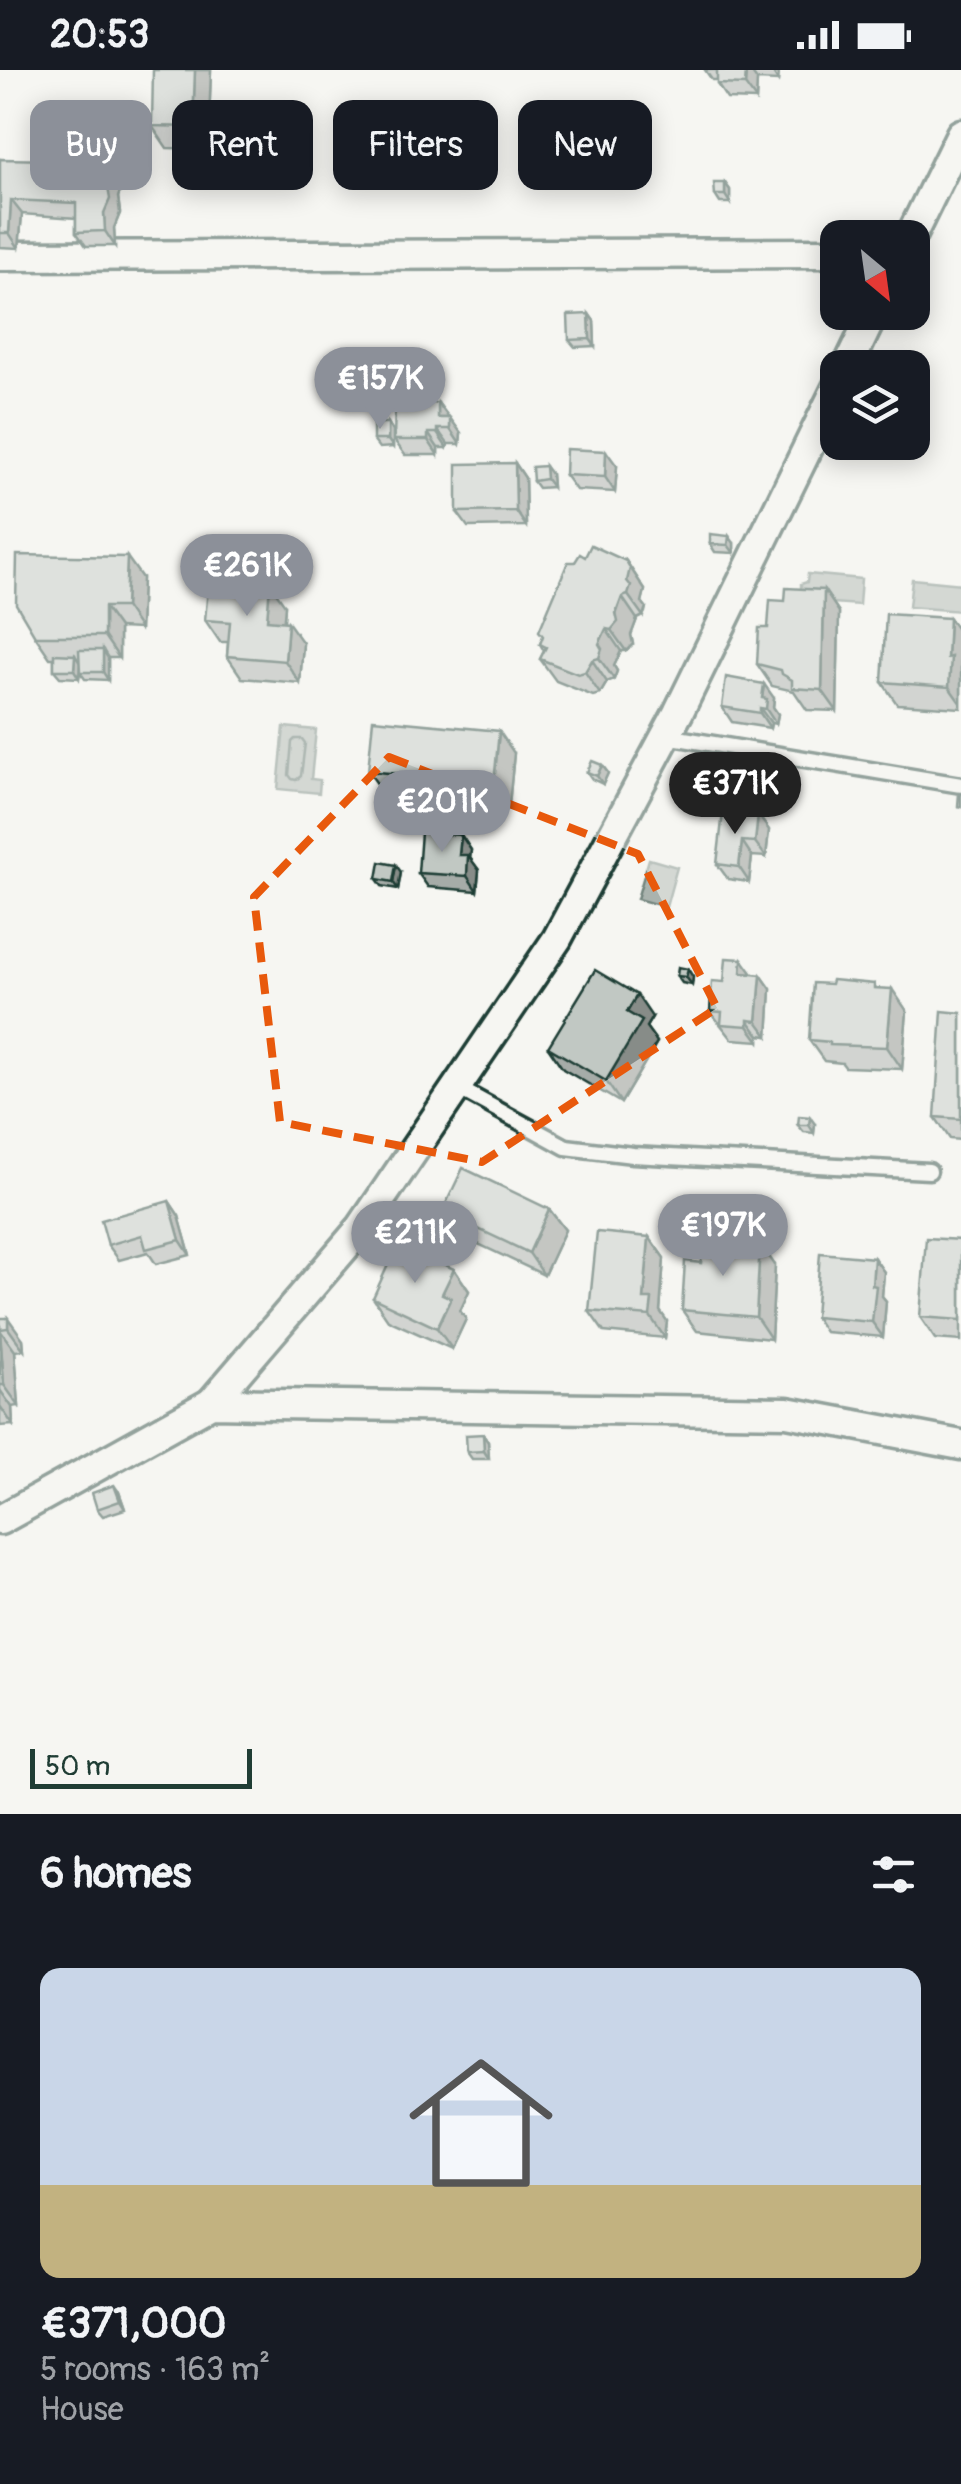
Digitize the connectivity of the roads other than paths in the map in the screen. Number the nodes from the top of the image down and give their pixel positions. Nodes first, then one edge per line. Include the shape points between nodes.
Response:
1 (961, 134) edge
2 (919, 220) edge
3 (820, 253) edge
4 (0, 256) edge
5 (820, 423) edge
6 (666, 736) junction
7 (961, 785) edge
8 (456, 1087) junction
9 (930, 1171) dead end
10 (211, 1403) junction
11 (961, 1446) edge
12 (0, 1520) edge

1 - 2 street
3 - 4 street
5 - 6 street
6 - 7 lane
6 - 8 street via 556,939
8 - 9 lane via 566,1147
8 - 10 street via 360,1228
10 - 11 street via 787,1412
10 - 12 street

